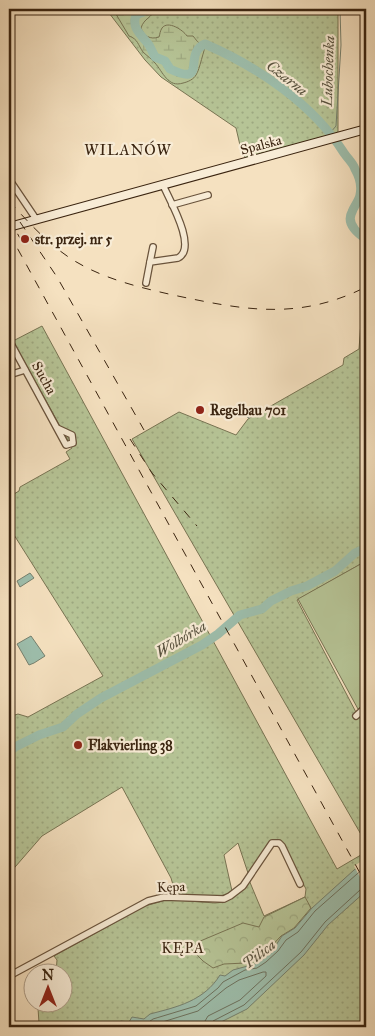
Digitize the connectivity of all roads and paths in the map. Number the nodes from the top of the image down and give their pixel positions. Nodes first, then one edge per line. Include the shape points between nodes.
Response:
1 (366, 129) edge
2 (9, 178) edge
3 (163, 185) junction
4 (208, 194) dead end
5 (172, 204) junction
6 (36, 219) junction
7 (9, 227) edge
8 (153, 247) dead end
9 (150, 262) junction
10 (146, 283) dead end
11 (9, 340) edge
12 (26, 370) junction
13 (9, 375) edge
14 (57, 428) dead end
15 (366, 707) edge
16 (356, 716) dead end
17 (300, 884) dead end
18 (9, 976) edge

1 - 3 street, Spalska
2 - 6 street
3 - 5 street
3 - 6 street, Spalska
4 - 5 street
5 - 9 street via 181,224 185,250 178,258
6 - 7 street, Spalska
8 - 9 street
9 - 10 street
11 - 12 street, Sucha
12 - 13 street
12 - 14 street, Sucha
15 - 16 street
17 - 18 street, Kępa via 282,846 272,843 243,886 230,896 215,900 164,897 148,901

